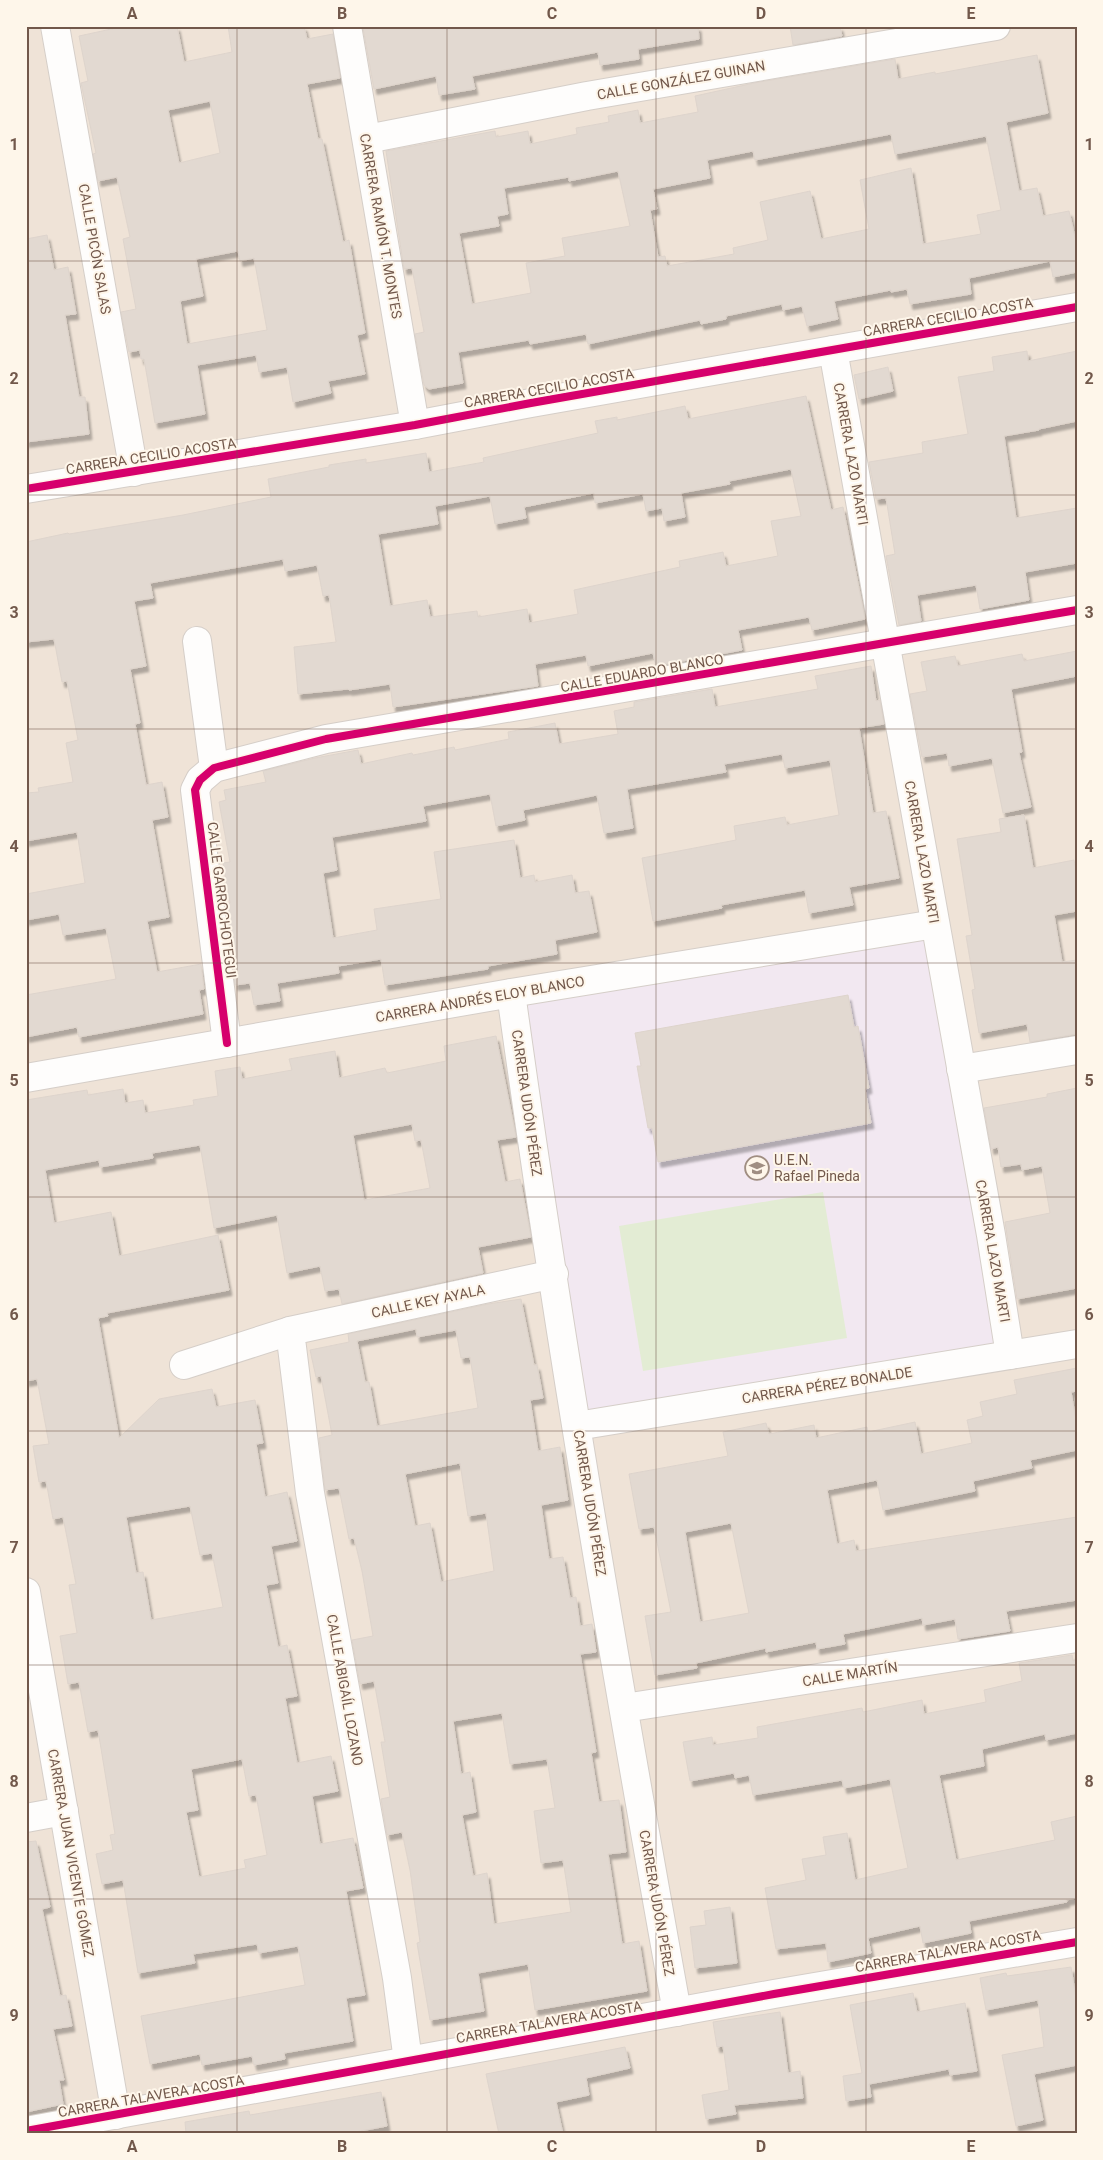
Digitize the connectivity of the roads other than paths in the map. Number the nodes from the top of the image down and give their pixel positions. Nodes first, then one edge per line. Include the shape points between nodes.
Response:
1 (56, 26) edge
2 (347, 26) edge
3 (996, 26) edge
4 (367, 139) junction
5 (1077, 307) edge
6 (833, 350) junction
7 (416, 425) junction
8 (134, 472) junction
9 (26, 490) edge
10 (1077, 610) edge
11 (197, 641) dead end
12 (885, 643) junction
13 (214, 768) junction
14 (935, 924) junction
15 (511, 993) junction
16 (227, 1042) junction
17 (1077, 1050) edge
18 (961, 1069) junction
19 (26, 1078) edge
20 (554, 1274) junction
21 (296, 1330) junction
22 (1077, 1344) edge
23 (1010, 1355) junction
24 (184, 1364) dead end
25 (577, 1426) junction
26 (26, 1592) edge
27 (1077, 1638) edge
28 (624, 1708) junction
29 (64, 1811) junction
30 (26, 1818) edge
31 (1077, 1942) edge
32 (677, 2012) junction
33 (408, 2060) junction
34 (116, 2115) junction
35 (26, 2131) edge

1 - 8 street, CALLE PICÓN SALAS
2 - 4 street, CARRERA RAMÓN T. MONTES
3 - 4 street, CALLE GONZÁLEZ GUINAN via 616,91
4 - 7 street, CARRERA RAMÓN T. MONTES
5 - 6 street, CARRERA CECILIO ACOSTA
6 - 7 street, CARRERA CECILIO ACOSTA
6 - 12 street, CARRERA LAZO MARTI
7 - 8 street, CARRERA CECILIO ACOSTA
8 - 9 street, CARRERA CECILIO ACOSTA
10 - 12 street, CALLE EDUARDO BLANCO
11 - 13 street
12 - 13 street, CALLE EDUARDO BLANCO via 326,739
12 - 14 street, CARRERA LAZO MARTI
13 - 16 street, CALLE GARROCHOTEGUI via 200,780 195,790
14 - 15 street, CARRERA ANDRÉS ELOY BLANCO
14 - 18 street, CARRERA LAZO MARTI
15 - 16 street, CARRERA ANDRÉS ELOY BLANCO
15 - 20 street, CARRERA UDÓN PÉREZ
16 - 19 street, CARRERA ANDRÉS ELOY BLANCO
17 - 18 street
18 - 23 street, CARRERA LAZO MARTI
20 - 21 street, CALLE KEY AYALA
20 - 25 street, CARRERA UDÓN PÉREZ
21 - 24 street, CALLE KEY AYALA
21 - 33 street, CALLE ABIGAÍL LOZANO via 310,1493 397,1978
22 - 23 street, CARRERA PÉREZ BONALDE
23 - 25 street, CARRERA PÉREZ BONALDE
25 - 28 street, CARRERA UDÓN PÉREZ
26 - 29 street, CARRERA JUAN VICENTE GÓMEZ
27 - 28 street, CALLE MARTÍN
28 - 32 street, CARRERA UDÓN PÉREZ
29 - 30 street
29 - 34 street, CARRERA JUAN VICENTE GÓMEZ
31 - 32 street, CARRERA TALAVERA ACOSTA
32 - 33 street, CARRERA TALAVERA ACOSTA
33 - 34 street, CARRERA TALAVERA ACOSTA
34 - 35 street, CARRERA TALAVERA ACOSTA

